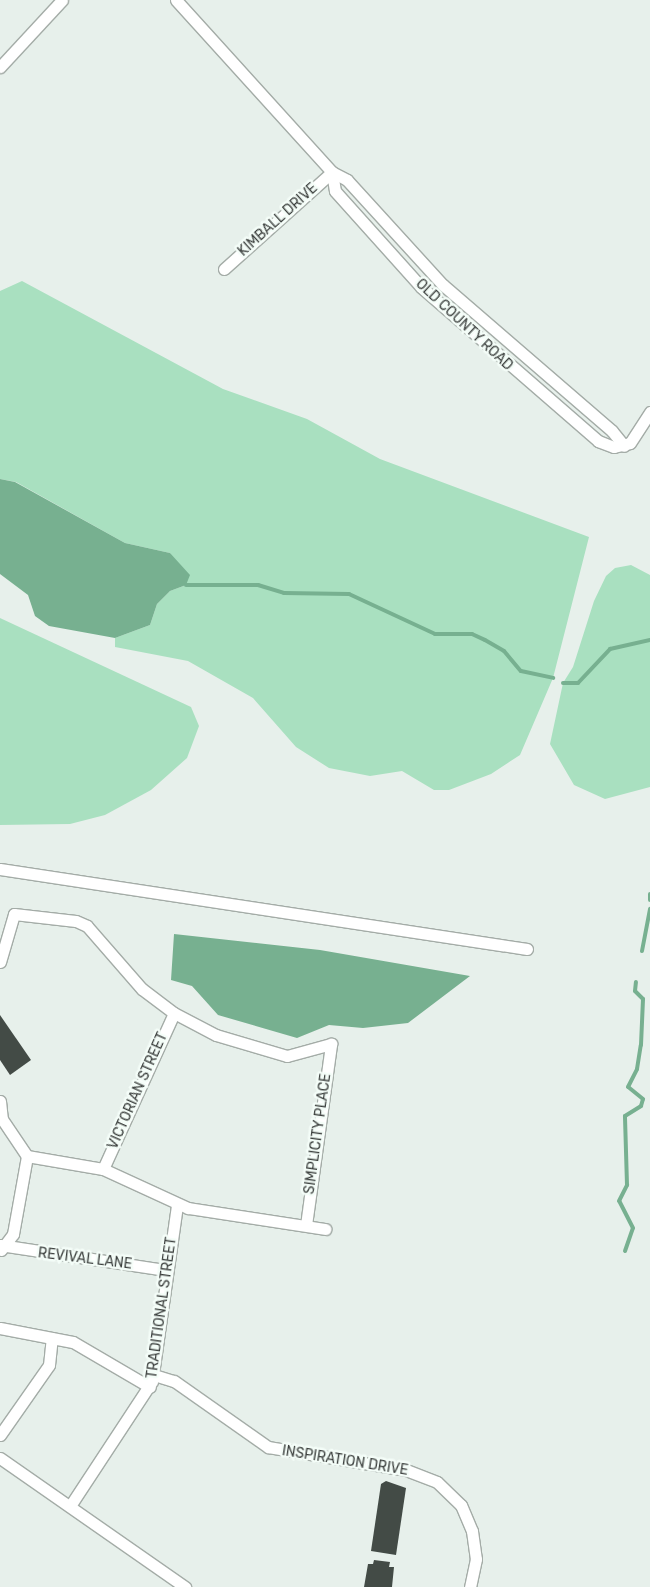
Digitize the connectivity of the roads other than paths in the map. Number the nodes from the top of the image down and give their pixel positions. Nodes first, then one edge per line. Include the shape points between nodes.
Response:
1 (62, 0) edge
2 (176, 0) edge
3 (0, 67) edge
4 (332, 172) junction
5 (224, 269) dead end
6 (650, 412) edge
7 (624, 446) junction
8 (0, 869) edge
9 (527, 949) dead end
10 (0, 962) edge
11 (174, 1013) junction
12 (0, 1101) edge
13 (1, 1119) edge
14 (27, 1156) junction
15 (103, 1169) junction
16 (177, 1205) junction
17 (306, 1225) junction
18 (325, 1229) dead end
19 (2, 1248) edge
20 (166, 1270) junction
21 (0, 1328) edge
22 (52, 1338) junction
23 (154, 1374) junction
24 (150, 1387) junction
25 (0, 1435) edge
26 (0, 1458) edge
27 (70, 1506) junction
28 (185, 1587) edge
29 (470, 1587) edge

1 - 3 street
2 - 4 street, OLD COUNTY ROAD
4 - 5 street, KIMBALL DRIVE
4 - 7 street, OLD COUNTY ROAD via 347,180 476,318 612,431
4 - 7 street, OLD COUNTY ROAD via 336,191 449,315 598,442
6 - 7 street
8 - 9 street
10 - 11 street via 14,914 80,922 127,974
11 - 15 street, VICTORIAN STREET
11 - 17 street, SIMPLICITY PLACE via 229,1041 277,1054 296,1057 331,1044
12 - 13 street
13 - 14 street
14 - 15 street
14 - 19 street via 13,1234
15 - 16 street
16 - 17 street
16 - 20 street, TRADITIONAL STREET
17 - 18 street
19 - 20 street, REVIVAL LANE
20 - 23 street, TRADITIONAL STREET
21 - 22 street
22 - 24 street via 82,1346 114,1369
22 - 25 street via 48,1365
23 - 24 street, TRADITIONAL STREET
23 - 29 street, INSPIRATION DRIVE via 174,1381 268,1447 406,1470 437,1482 461,1505 472,1531 476,1559
24 - 27 street, TRADITIONAL STREET
26 - 27 street
27 - 28 street

